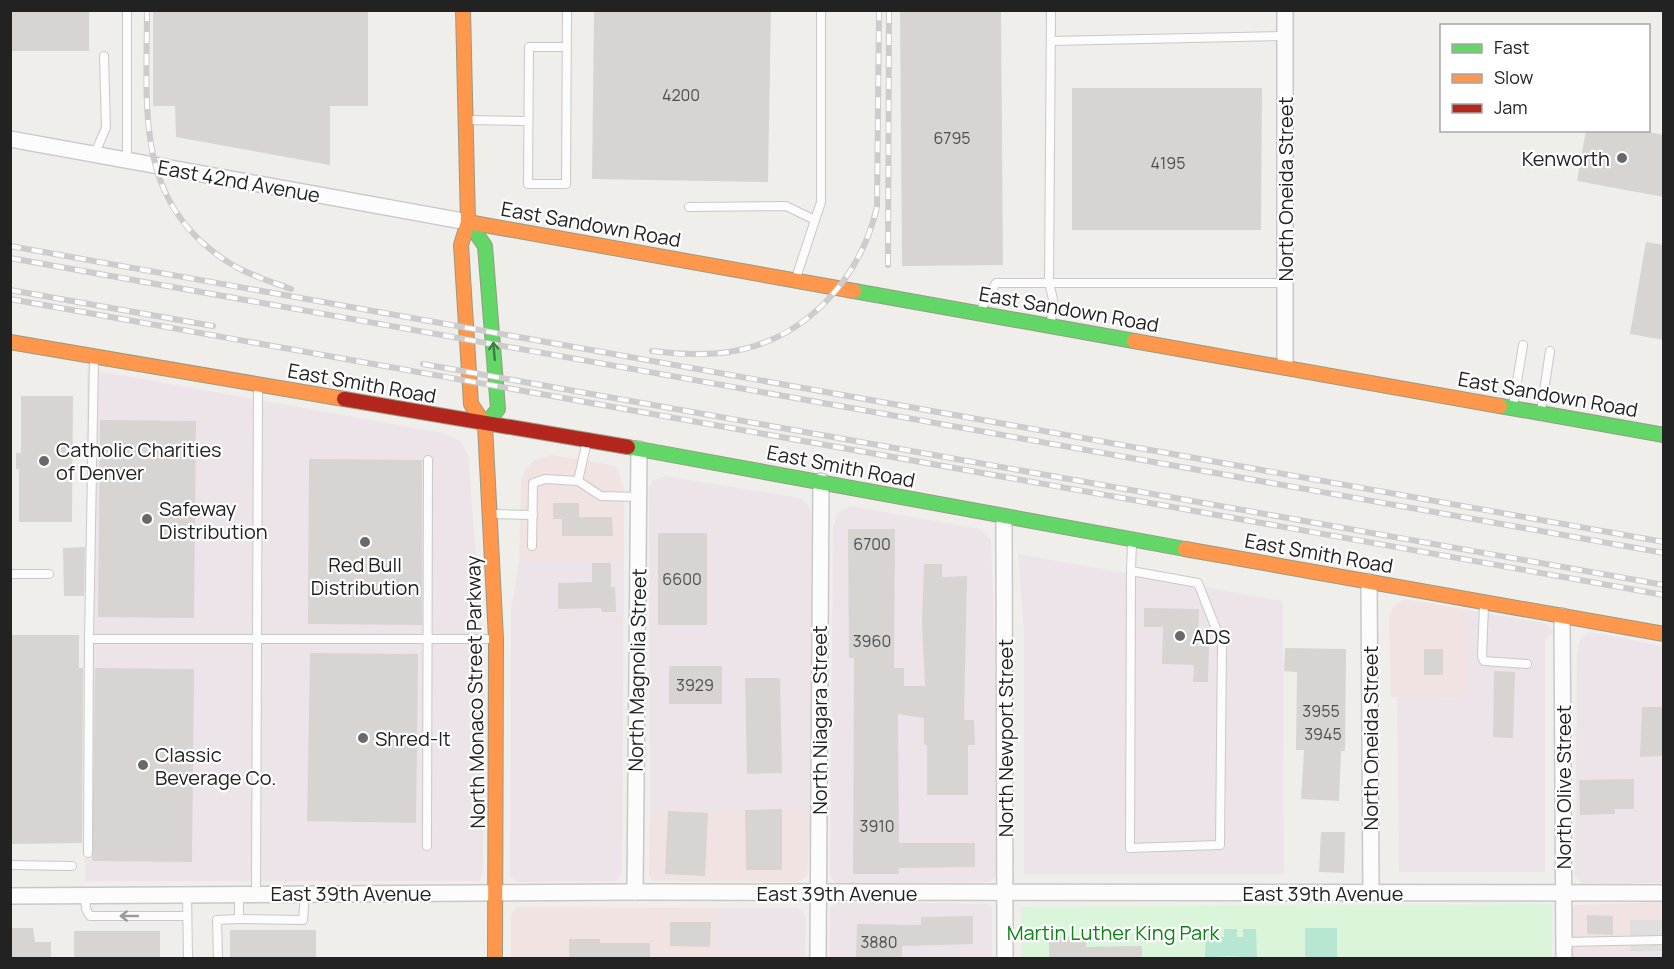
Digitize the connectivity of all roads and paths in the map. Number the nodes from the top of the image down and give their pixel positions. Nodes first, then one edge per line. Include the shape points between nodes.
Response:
1 (127, 10) edge
2 (463, 10) edge
3 (567, 10) edge
4 (821, 10) edge
5 (1050, 10) edge
6 (1285, 10) edge
7 (1285, 36) junction
8 (1051, 41) junction
9 (566, 47) junction
10 (104, 56) dead end
11 (464, 120) junction
12 (527, 121) junction
13 (10, 139) edge
14 (94, 155) junction
15 (127, 161) junction
16 (689, 207) dead end
17 (815, 220) junction
18 (468, 222) junction
19 (795, 280) junction
20 (1049, 283) junction
21 (1285, 283) junction
22 (980, 313) junction
23 (1051, 326) junction
24 (11, 345) edge
25 (1523, 345) dead end
26 (1550, 351) dead end
27 (94, 356) junction
28 (1285, 368) junction
29 (258, 385) junction
30 (1513, 408) junction
31 (1540, 413) junction
32 (485, 424) junction
33 (1664, 435) edge
34 (587, 441) junction
35 (639, 449) junction
36 (428, 460) dead end
37 (578, 481) junction
38 (821, 481) junction
39 (639, 497) junction
40 (491, 514) junction
41 (533, 515) junction
42 (1004, 517) junction
43 (1132, 540) junction
44 (532, 546) dead end
45 (1131, 571) junction
46 (10, 574) edge
47 (49, 574) dead end
48 (1369, 582) junction
49 (1484, 603) junction
50 (1562, 616) junction
51 (1664, 634) edge
52 (89, 639) junction
53 (257, 639) junction
54 (428, 639) junction
55 (496, 639) junction
56 (1527, 664) dead end
57 (427, 846) dead end
58 (88, 853) dead end
59 (10, 866) edge
60 (72, 866) dead end
61 (635, 892) junction
62 (304, 893) junction
63 (495, 893) junction
64 (818, 893) junction
65 (1006, 893) junction
66 (1371, 893) junction
67 (1563, 893) junction
68 (1664, 893) edge
69 (239, 894) junction
70 (256, 894) junction
71 (10, 896) edge
72 (85, 896) junction
73 (187, 896) junction
74 (187, 916) junction
75 (239, 919) junction
76 (1664, 940) edge
77 (1564, 942) junction
78 (188, 958) edge
79 (218, 958) edge
80 (495, 958) edge
81 (818, 958) edge
82 (1005, 958) edge
83 (1564, 958) edge

1 - 15 lane
2 - 11 street
3 - 9 lane
4 - 17 lane via 821,202
5 - 8 lane
6 - 7 street, North Oneida Street
7 - 8 lane
7 - 21 street, North Oneida Street
8 - 20 lane
9 - 12 lane via 529,47
9 - 12 lane via 566,184 528,184
10 - 14 lane via 106,128
11 - 12 lane
11 - 18 street
13 - 14 street, East 42nd Avenue
14 - 15 street, East 42nd Avenue
15 - 18 street, East 42nd Avenue
16 - 17 lane via 786,206
17 - 19 lane
18 - 19 street, East Sandown Road
18 - 32 street via 461,244 471,404
32 -> 18 street via 498,409 485,246
19 - 22 street, East Sandown Road
20 - 21 lane
20 - 22 lane via 996,283
20 - 23 lane via 1053,299
21 - 28 street, North Oneida Street
22 - 23 street, East Sandown Road
23 - 28 street, East Sandown Road
24 - 27 street, East Smith Road
25 - 30 lane
26 - 31 lane
27 - 29 street, East Smith Road
27 - 52 lane
28 - 30 street, East Sandown Road
29 - 32 street, East Smith Road
29 - 53 lane
30 - 31 street, East Sandown Road
31 - 33 street, East Sandown Road
32 - 34 street, East Smith Road
32 - 40 street, North Monaco Street Parkway
34 - 35 street, East Smith Road
34 - 37 lane
35 - 38 street, East Smith Road
35 - 39 street, North Magnolia Street
36 - 54 lane
37 - 39 lane via 601,496
37 - 41 lane via 545,479 532,483
38 - 42 street, East Smith Road
38 - 64 street, North Niagara Street
39 - 61 street, North Magnolia Street
40 - 41 lane
40 - 55 street, North Monaco Street Parkway
41 - 44 lane
42 - 43 street, East Smith Road
42 - 65 street, North Newport Street
43 - 45 lane
43 - 48 street, East Smith Road
45 - 45 lane via 1130,848 1220,845 1222,644 1197,583
46 - 47 lane
48 - 49 street, East Smith Road
48 - 66 street, North Oneida Street
49 - 50 street, East Smith Road
49 - 56 lane via 1482,657 1485,661
50 - 51 street, East Smith Road
50 - 67 street, North Olive Street
52 - 53 lane
52 - 58 lane
53 - 54 lane
53 - 70 lane
54 - 55 lane
54 - 57 lane
55 - 63 street, North Monaco Street Parkway
59 - 60 lane
61 - 63 street, East 39th Avenue
61 - 64 street, East 39th Avenue
62 - 63 street, East 39th Avenue
62 - 70 street, East 39th Avenue
62 - 75 lane via 303,920
63 - 80 street, North Monaco Street Parkway
64 - 65 street, East 39th Avenue
64 - 81 street, North Niagara Street
65 - 66 street, East 39th Avenue
65 - 82 street, North Newport Street
66 - 67 street, East 39th Avenue
67 - 68 street, East 39th Avenue
67 - 77 street, North Olive Street
69 - 70 street, East 39th Avenue
69 - 73 street, East 39th Avenue
69 - 75 lane
71 - 72 street, East 39th Avenue
72 - 73 street, East 39th Avenue
74 -> 72 lane via 90,916
73 - 74 lane
74 - 78 lane
75 - 79 lane via 217,920
76 - 77 lane
77 - 83 street, North Olive Street

